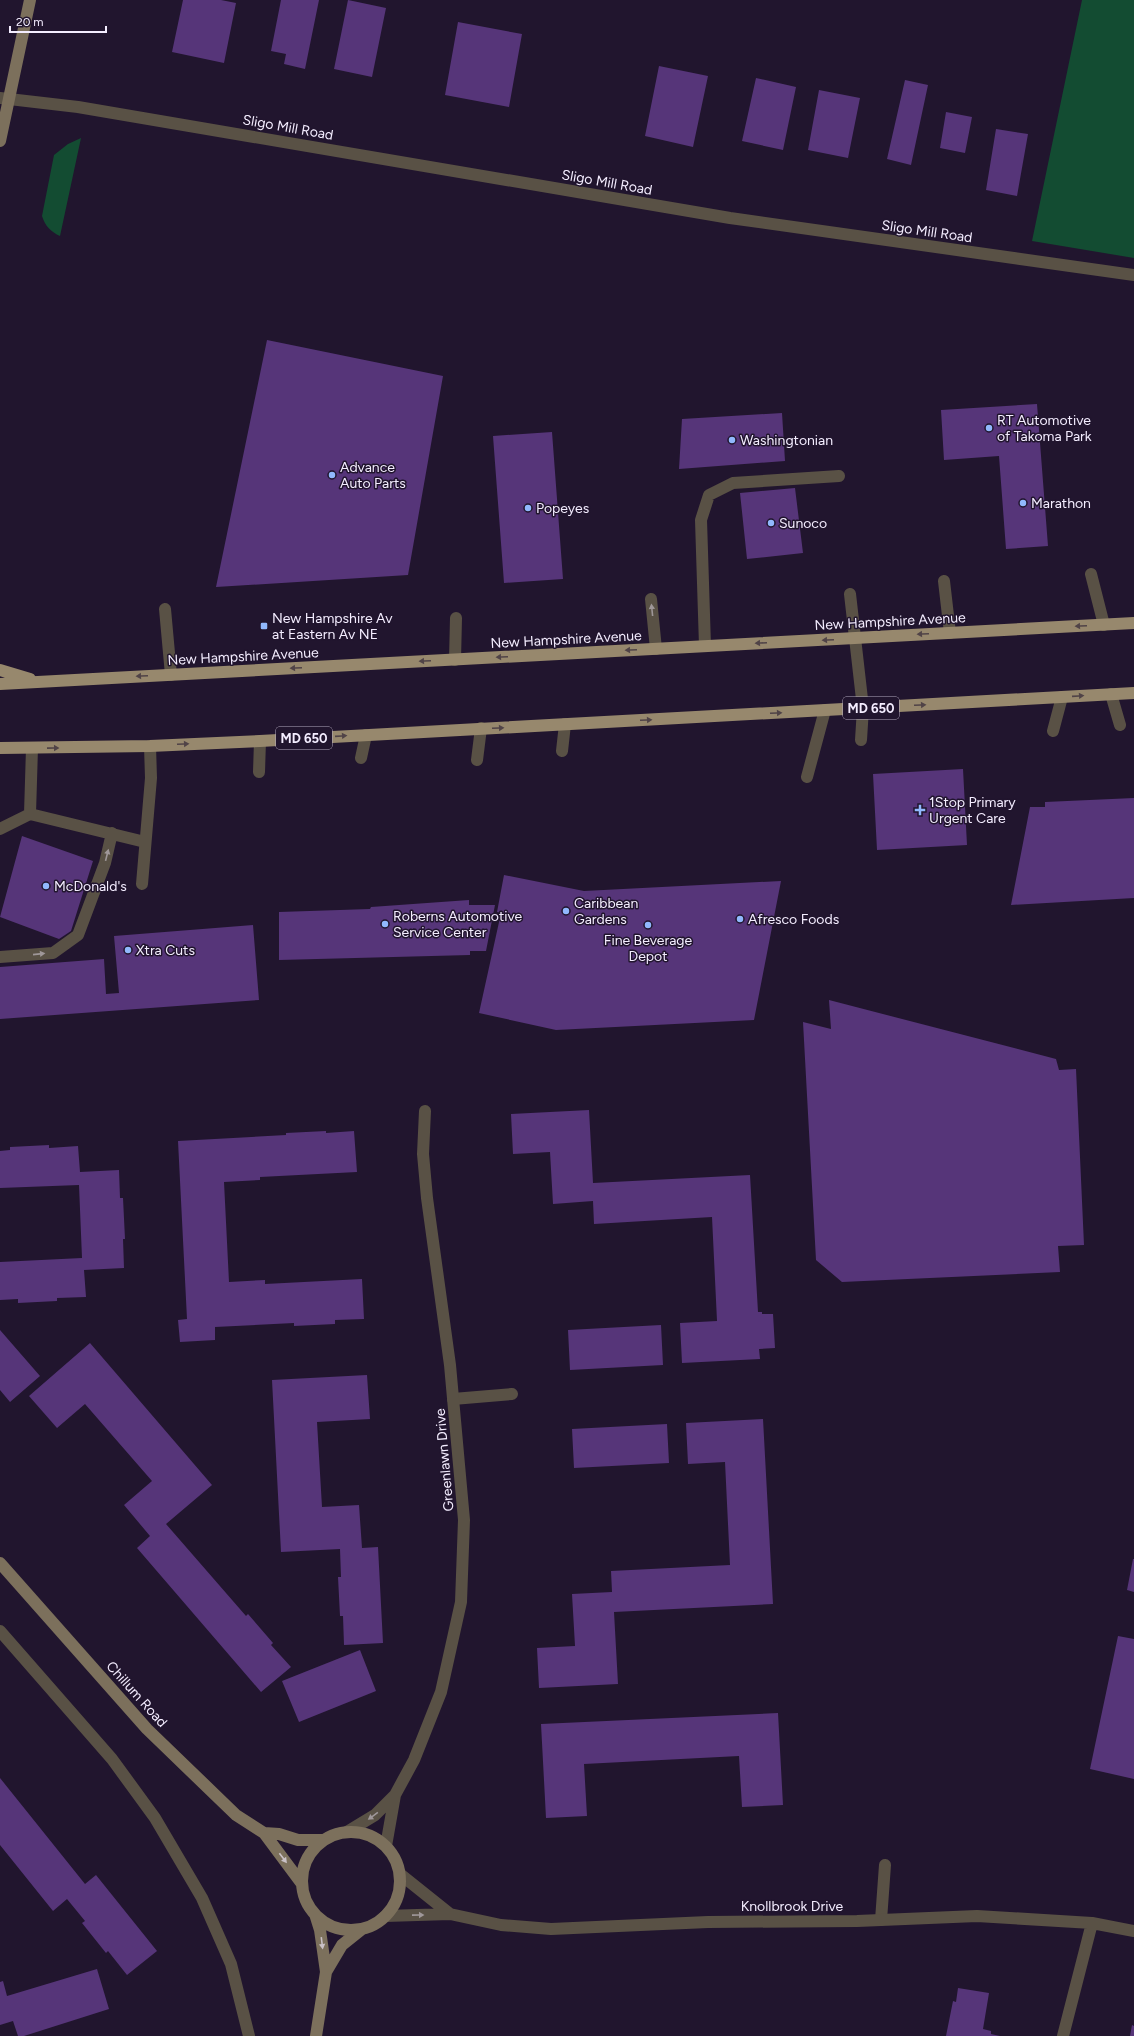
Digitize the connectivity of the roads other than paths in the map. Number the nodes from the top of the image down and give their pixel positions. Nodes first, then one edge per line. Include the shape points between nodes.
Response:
1 (30, 0) edge
2 (4, 99) edge
3 (0, 141) edge
4 (1134, 275) edge
5 (839, 476) dead end
6 (1091, 574) dead end
7 (944, 582) dead end
8 (850, 594) dead end
9 (651, 599) dead end
10 (165, 609) dead end
11 (456, 618) dead end
12 (1134, 623) edge
13 (1104, 625) junction
14 (950, 633) junction
15 (856, 638) junction
16 (705, 646) junction
17 (656, 649) junction
18 (455, 660) junction
19 (0, 670) edge
20 (171, 675) junction
21 (38, 682) junction
22 (0, 684) edge
23 (1134, 693) edge
24 (1111, 694) junction
25 (1062, 697) junction
26 (863, 708) junction
27 (825, 710) junction
28 (565, 724) junction
29 (1120, 725) dead end
30 (481, 728) junction
31 (1053, 731) dead end
32 (366, 734) junction
33 (861, 740) dead end
34 (260, 741) junction
35 (150, 746) junction
36 (0, 748) edge
37 (32, 748) junction
38 (562, 751) dead end
39 (361, 758) dead end
40 (477, 760) dead end
41 (258, 772) dead end
42 (807, 777) dead end
43 (30, 814) junction
44 (0, 829) edge
45 (112, 833) junction
46 (145, 842) junction
47 (142, 884) dead end
48 (0, 957) edge
49 (425, 1111) dead end
50 (512, 1394) dead end
51 (454, 1399) junction
52 (0, 1563) edge
53 (0, 1631) edge
54 (395, 1795) junction
55 (347, 1832) junction
56 (264, 1833) junction
57 (323, 1840) junction
58 (386, 1846) junction
59 (885, 1865) dead end
60 (400, 1874) junction
61 (302, 1884) junction
62 (315, 1914) junction
63 (450, 1914) junction
64 (385, 1916) junction
65 (881, 1920) junction
66 (1092, 1923) junction
67 (362, 1928) junction
68 (1134, 1931) edge
69 (326, 1972) junction
70 (249, 2036) edge
71 (316, 2036) edge
72 (1063, 2036) edge

1 - 2 street
2 - 3 street
2 - 4 street, Sligo Mill Road via 78,107 730,218
5 - 16 street via 733,483 709,495 701,520
6 - 13 street
7 - 14 street
8 - 15 street
17 -> 9 street
10 - 20 street
11 - 18 street
12 - 13 main road, New Hampshire Avenue
13 -> 14 main road, New Hampshire Avenue
14 -> 15 main road, New Hampshire Avenue
15 -> 16 main road, New Hampshire Avenue
15 - 26 street
16 - 17 main road, New Hampshire Avenue
17 -> 18 main road, New Hampshire Avenue
18 -> 20 main road, New Hampshire Avenue
19 - 21 main road
20 -> 21 main road, New Hampshire Avenue
21 - 22 main road, New Hampshire Avenue
23 - 24 main road, MD 650
25 -> 24 main road, MD 650
24 - 29 street
26 -> 25 main road, MD 650
25 - 31 street
26 - 27 main road, MD 650
26 - 33 street
28 -> 27 main road, MD 650
27 - 42 street
30 -> 28 main road, MD 650
28 - 38 street
30 - 32 main road, MD 650
30 - 40 street
34 -> 32 main road, MD 650
32 - 39 street
35 -> 34 main road, MD 650
34 - 41 street
37 -> 35 main road, MD 650
35 - 46 street via 152,778
36 - 37 main road, MD 650
37 - 43 street
43 - 44 street
43 - 45 street
45 - 46 street
48 -> 45 street via 53,953 78,935 105,863
46 - 47 street
49 - 51 street, Greenlawn Drive via 423,1154 427,1198
50 - 51 street
51 - 54 street, Greenlawn Drive via 464,1520 462,1602 441,1692 414,1760
52 - 56 street, Chillum Road via 147,1729 236,1815
53 - 70 street via 112,1760 155,1818 205,1904 231,1964
54 -> 55 street, Greenlawn Drive via 375,1815
54 - 58 street, Greenlawn Drive
55 - 57 street
55 - 58 street via 360,1832
56 - 57 street, Chillum Road via 279,1834 298,1840
56 -> 61 street, Chillum Road
57 - 61 street via 311,1852 304,1867
58 - 60 street via 395,1859
59 - 65 street
60 - 63 street, Knollbrook Drive
60 - 64 street via 399,1890 394,1905
61 - 62 street via 306,1900
62 - 67 street via 336,1927
62 -> 69 street
64 -> 63 street, Knollbrook Drive
63 - 65 street, Knollbrook Drive via 501,1925 551,1929 708,1922
64 - 67 street via 374,1924
65 - 66 street, Knollbrook Drive via 977,1916
66 - 68 street, Knollbrook Drive
66 - 72 street
67 - 69 street via 342,1945
69 - 71 street

